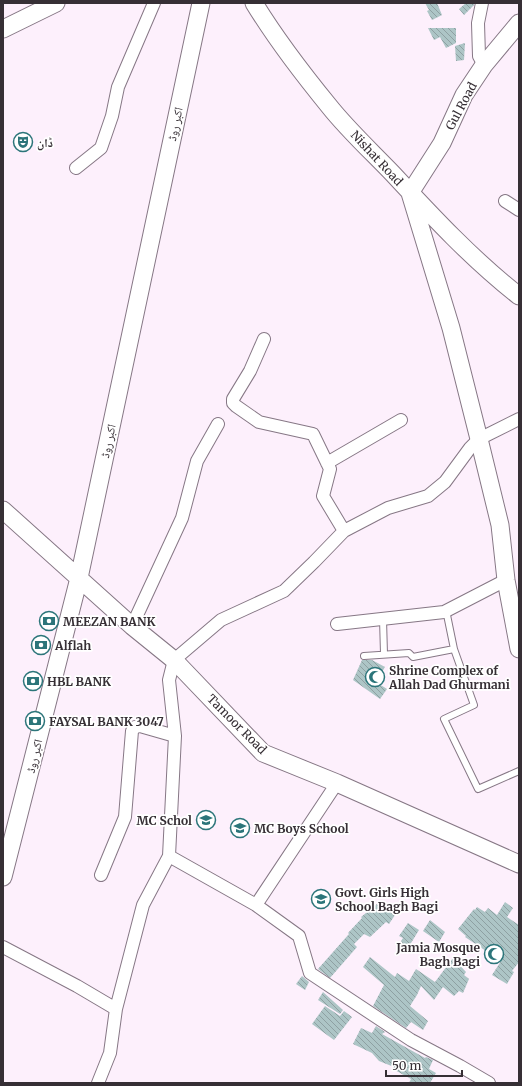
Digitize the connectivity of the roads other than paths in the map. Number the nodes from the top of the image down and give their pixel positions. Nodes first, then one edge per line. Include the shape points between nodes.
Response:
1 (56, 3) edge
2 (154, 3) edge
3 (201, 3) edge
4 (254, 3) edge
5 (482, 3) edge
6 (519, 23) edge
7 (3, 28) edge
8 (484, 65) junction
9 (76, 168) dead end
10 (410, 193) junction
11 (505, 201) dead end
12 (519, 210) edge
13 (519, 296) edge
14 (264, 339) dead end
15 (519, 419) edge
16 (401, 420) dead end
17 (218, 424) dead end
18 (479, 439) junction
19 (327, 463) junction
20 (3, 510) edge
21 (344, 531) junction
22 (79, 578) junction
23 (506, 580) junction
24 (446, 610) junction
25 (383, 619) junction
26 (337, 624) dead end
27 (132, 626) junction
28 (454, 649) junction
29 (519, 649) edge
30 (384, 654) junction
31 (364, 656) dead end
32 (174, 660) junction
33 (175, 736) junction
34 (519, 771) edge
35 (337, 783) junction
36 (169, 856) junction
37 (519, 864) edge
38 (101, 875) dead end
39 (3, 876) edge
40 (256, 905) junction
41 (3, 947) edge
42 (116, 1009) junction
43 (98, 1083) edge
44 (489, 1083) edge

1 - 7 street
2 - 9 street via 118,87 112,116 101,148
3 - 22 street, اکبر روڈ
4 - 10 street, Nishat Road via 268,26 329,106
5 - 8 street via 478,23 479,56
6 - 8 street, Gul Road
8 - 10 street, Gul Road via 464,96 442,143
10 - 13 street, Nishat Road via 465,249
10 - 18 street via 451,328
11 - 12 street
14 - 19 street via 233,403 259,422 313,434
15 - 18 street
16 - 19 street
17 - 27 street via 197,462 182,518
18 - 21 street via 445,482 428,496 388,508
18 - 23 street via 500,525
19 - 21 street via 330,469 323,496
20 - 22 street, Tamoor Road
21 - 32 street via 284,590 221,620
22 - 27 street, Tamoor Road
22 - 39 street, اکبر روڈ
23 - 24 street
23 - 29 street
24 - 25 street
24 - 28 lane
25 - 26 street
25 - 30 lane
27 - 32 street, Tamoor Road
28 - 30 lane via 413,657 409,653
28 - 34 lane via 474,705 444,719 478,789
30 - 31 lane
32 - 33 street via 169,680
32 - 35 street, Tamoor Road via 262,753
33 - 36 street
33 - 38 street via 140,726 132,731 125,817
35 - 37 street, Tamoor Road
35 - 40 street
36 - 40 street
36 - 42 street via 143,905
40 - 44 street via 299,936 310,973 411,1040
41 - 42 street
42 - 43 street via 110,1053

